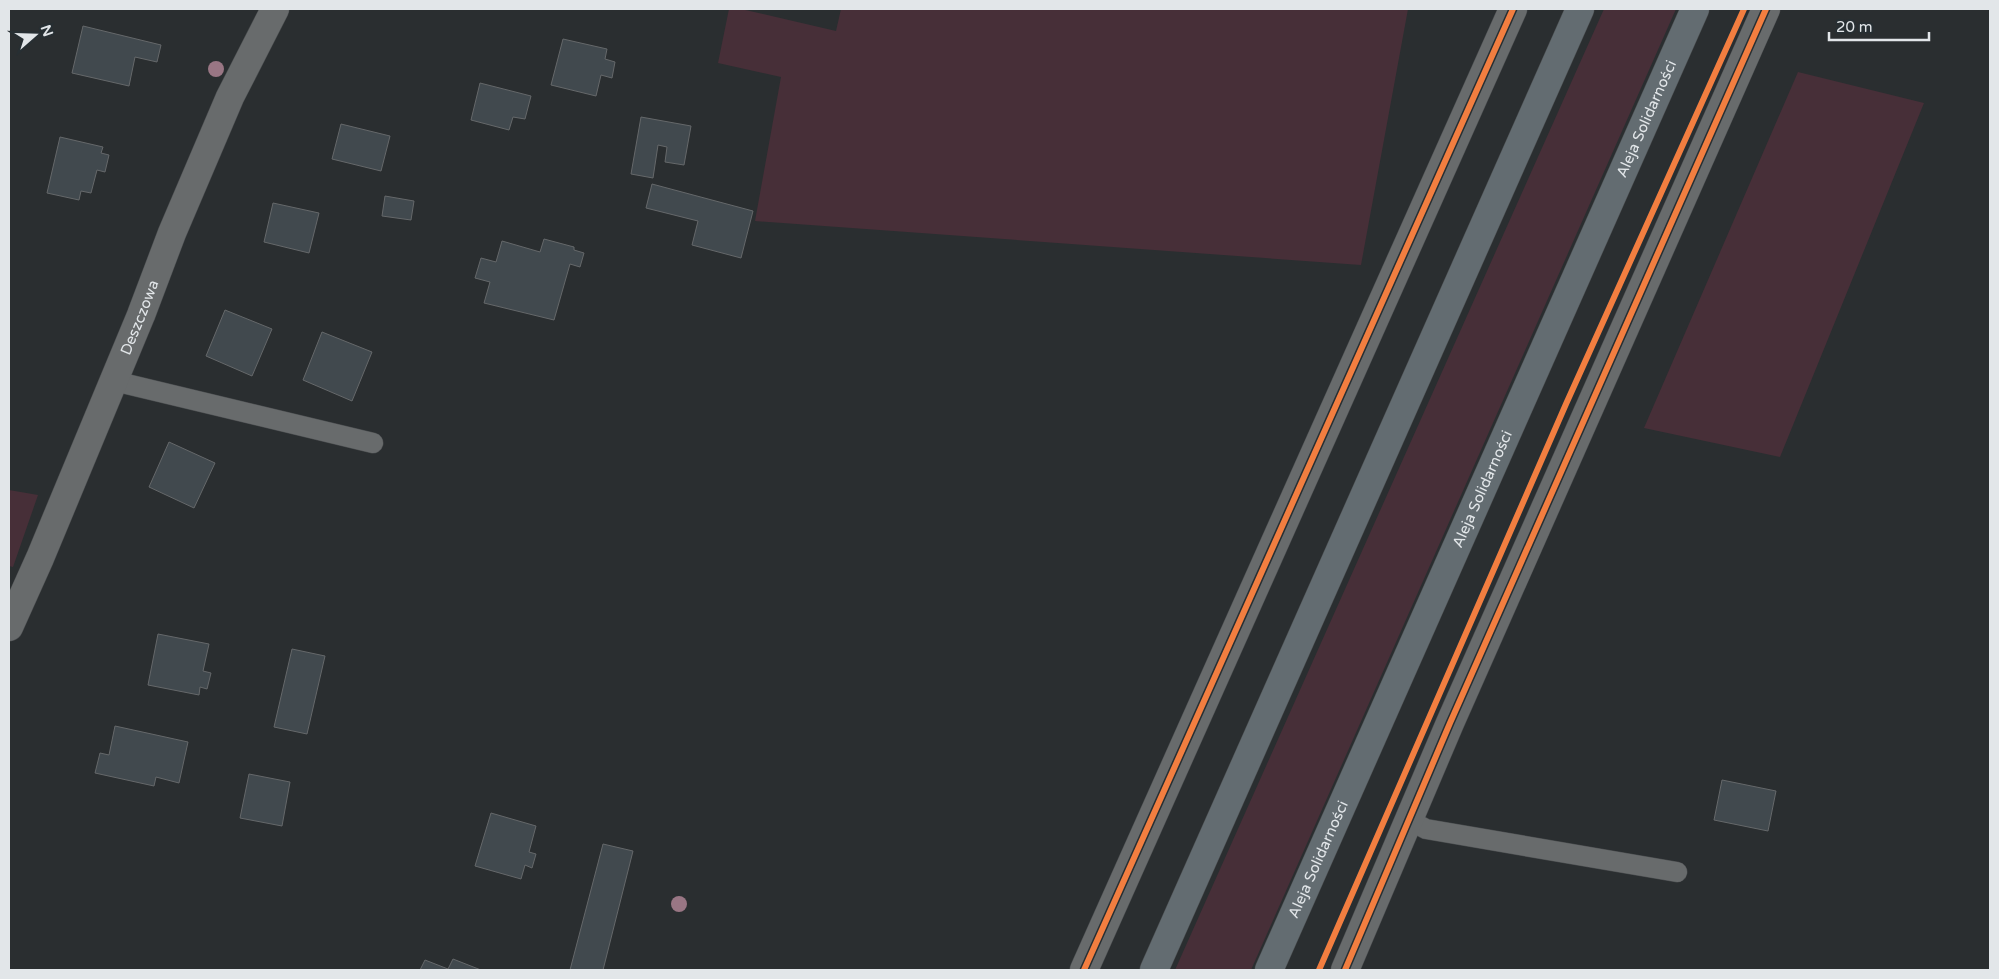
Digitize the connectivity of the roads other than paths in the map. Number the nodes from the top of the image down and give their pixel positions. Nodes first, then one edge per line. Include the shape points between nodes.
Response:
1 (275, 9) edge
2 (1513, 9) edge
3 (1580, 9) edge
4 (1696, 9) edge
5 (1766, 9) edge
6 (114, 381) junction
7 (373, 443) dead end
8 (9, 627) edge
9 (1409, 820) junction
10 (1677, 872) dead end
11 (1084, 970) edge
12 (1154, 970) edge
13 (1269, 970) edge
14 (1345, 970) edge

1 - 6 street, Deszczowa via 230,97
2 - 11 street
3 - 12 main road
4 - 13 main road, Aleja Solidarności
5 - 9 street
6 - 7 lane
6 - 8 street, Deszczowa
9 - 10 lane via 1426,828
9 - 14 street

